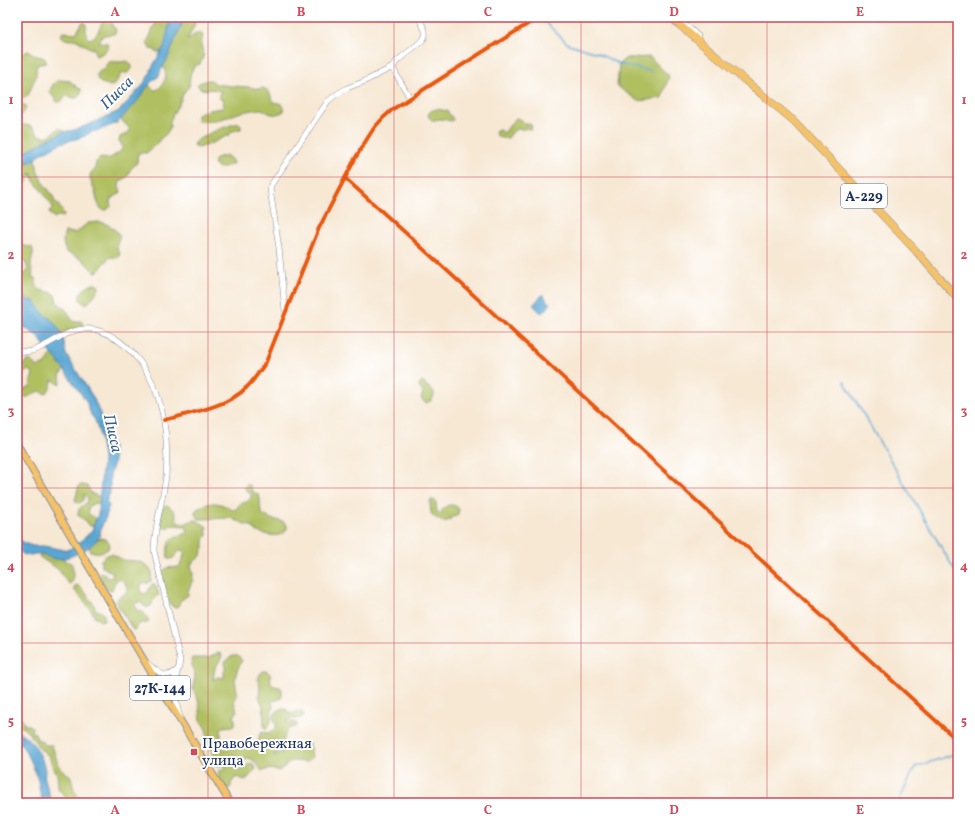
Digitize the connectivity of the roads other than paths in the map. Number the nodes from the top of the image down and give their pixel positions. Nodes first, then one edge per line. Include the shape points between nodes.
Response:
1 (418, 17) edge
2 (539, 17) edge
3 (666, 17) edge
4 (670, 17) edge
5 (676, 17) edge
6 (697, 38) junction
7 (393, 67) junction
8 (410, 98) junction
9 (345, 178) junction
10 (958, 300) edge
11 (286, 313) junction
12 (17, 351) edge
13 (164, 420) junction
14 (17, 444) edge
15 (145, 662) junction
16 (178, 669) junction
17 (164, 694) junction
18 (183, 725) junction
19 (958, 741) edge
20 (230, 803) edge

1 - 7 street via 426,36
2 - 8 street
3 - 6 highway
4 - 6 highway, А-229
5 - 6 highway, А-229
6 - 10 highway, А-229 via 794,121 916,251
7 - 8 street
7 - 11 street via 347,88 328,102 271,185
8 - 9 street via 374,128
9 - 11 street via 319,228
9 - 19 street
11 - 13 street via 266,362 246,388 222,403
12 - 13 street via 39,348 75,330 85,328 104,333 132,352 146,370 152,380
13 - 16 street via 166,476 154,551 179,652
14 - 15 main road, 27К-144
15 - 16 street via 163,675 172,674
15 - 17 main road, 27К-144
16 - 17 street
16 - 18 street via 176,705
17 - 18 main road, 27К-144
18 - 20 main road, 27К-144

